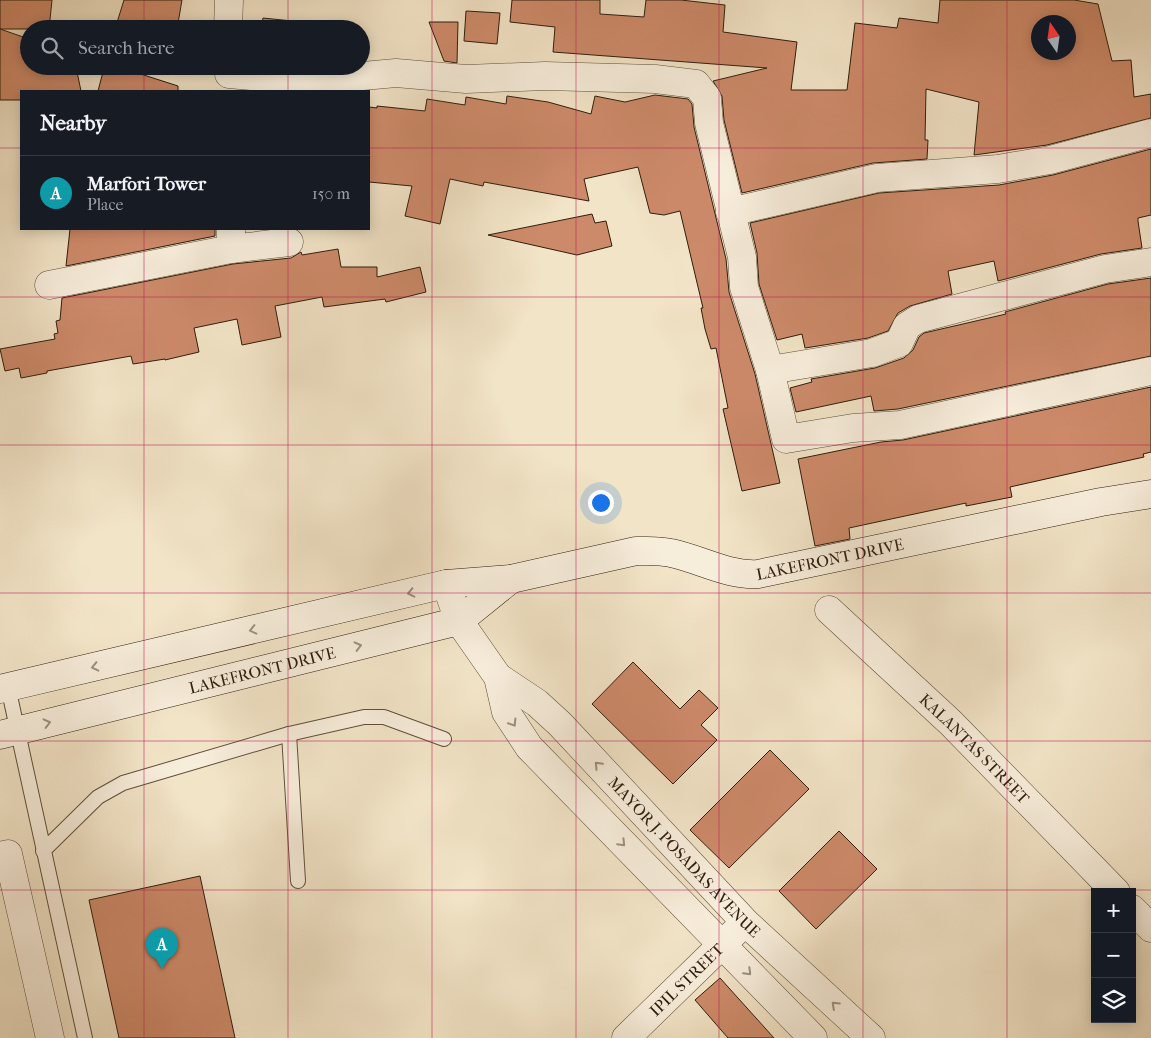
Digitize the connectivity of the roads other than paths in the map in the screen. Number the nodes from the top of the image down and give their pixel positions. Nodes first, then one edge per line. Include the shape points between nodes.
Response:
1 (229, 0) edge
2 (228, 20) edge
3 (230, 77) edge
4 (1151, 133) edge
5 (730, 212) junction
6 (231, 239) edge
7 (289, 242) dead end
8 (1151, 262) edge
9 (49, 285) dead end
10 (770, 370) junction
11 (1151, 371) edge
12 (1151, 494) edge
13 (511, 579) junction
14 (446, 584) junction
15 (829, 610) dead end
16 (459, 621) junction
17 (498, 678) junction
18 (4, 688) edge
19 (9, 732) edge
20 (290, 734) junction
21 (444, 739) dead end
22 (43, 852) junction
23 (0, 856) edge
24 (298, 881) dead end
25 (1112, 888) edge
26 (1136, 913) edge
27 (746, 923) junction
28 (1151, 928) edge
29 (720, 944) junction
30 (50, 1038) edge
31 (84, 1038) edge
32 (626, 1038) edge
33 (813, 1038) edge
34 (871, 1038) edge

1 - 2 street
3 - 5 street via 307,81 396,73 466,79 545,76 655,79 696,84 707,98 709,124
4 - 5 street via 1050,160 998,169 877,178
5 - 10 street via 742,257 744,287
6 - 7 street
6 - 9 street
8 - 10 street via 1105,269 918,319 907,326 899,343 872,353
10 - 11 street via 786,439 853,428 900,425
12 - 13 street, LAKEFRONT DRIVE via 758,574 745,575 653,550
13 - 14 street, LAKEFRONT DRIVE
13 - 16 street, LAKEFRONT DRIVE
14 - 16 street, MAYOR J. POSADAS AVENUE
14 -> 18 street, LAKEFRONT DRIVE
15 - 25 street, KALANTAS STREET via 951,723
16 - 17 street, MAYOR J. POSADAS AVENUE
19 -> 16 street, LAKEFRONT DRIVE
27 -> 17 street, MAYOR J. POSADAS AVENUE via 560,724 537,703
17 -> 29 street, MAYOR J. POSADAS AVENUE via 506,712 529,747
18 - 19 lane
19 - 22 lane
20 - 21 lane via 364,717 384,717
20 - 22 lane via 123,783 98,797
20 - 24 lane
22 - 31 lane
23 - 30 street via 8,854
26 - 28 street
27 - 29 street, IPIL STREET
34 -> 27 street, MAYOR J. POSADAS AVENUE
29 - 32 street, IPIL STREET
29 -> 33 street, MAYOR J. POSADAS AVENUE

